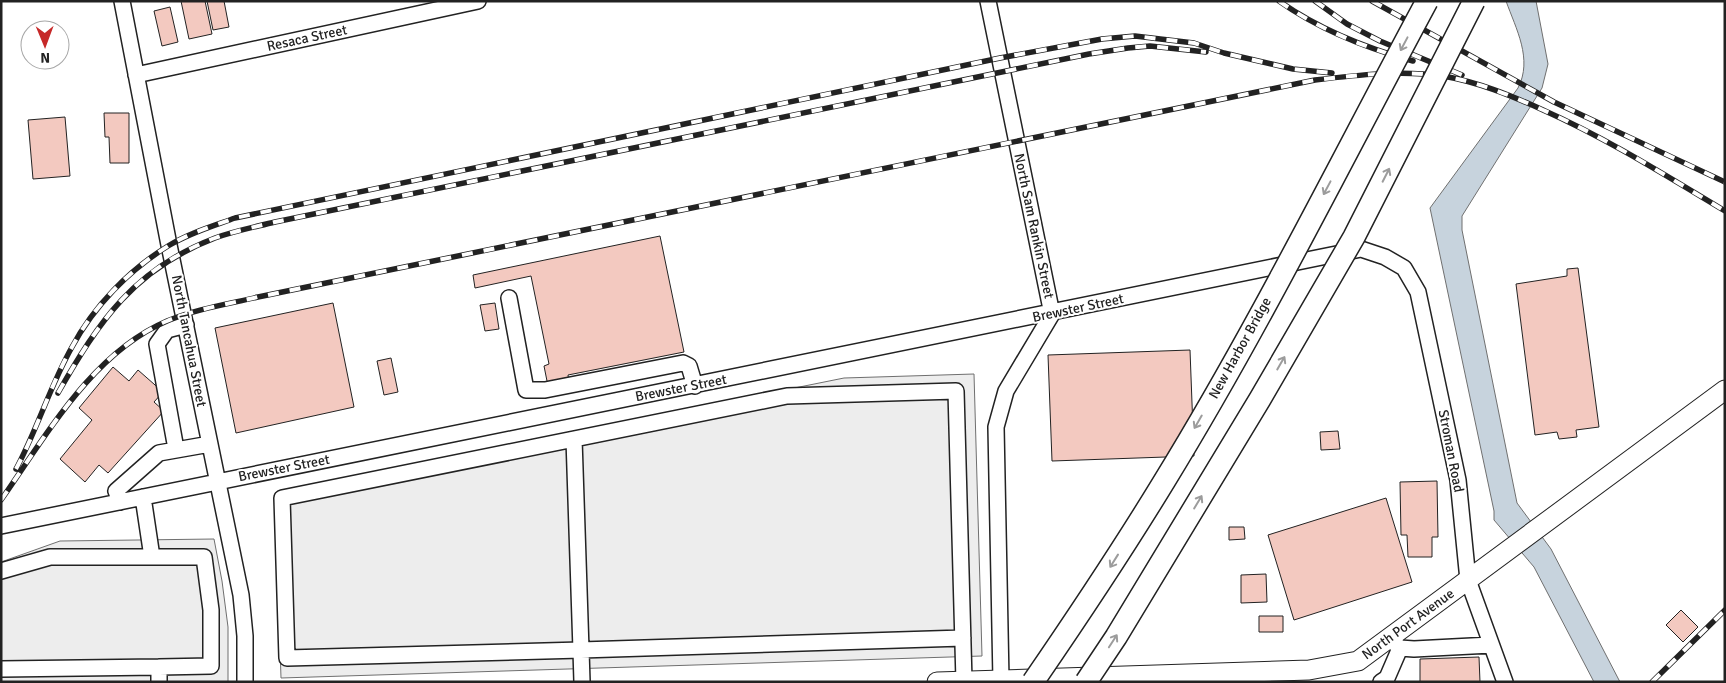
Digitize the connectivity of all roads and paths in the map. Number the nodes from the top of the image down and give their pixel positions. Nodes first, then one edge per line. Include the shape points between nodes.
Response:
1 (122, 1) edge
2 (478, 1) edge
3 (988, 1) edge
4 (1427, 1) edge
5 (1474, 1) edge
6 (136, 75) junction
7 (1361, 249) joint
8 (509, 298) dead end
9 (1052, 314) junction
10 (186, 326) junction
11 (695, 386) junction
12 (1725, 390) edge
13 (574, 438) junction
14 (210, 444) junction
15 (176, 449) junction
16 (217, 481) junction
17 (143, 497) junction
18 (120, 502) junction
19 (1, 526) edge
20 (152, 557) junction
21 (1, 571) edge
22 (1468, 580) junction
23 (963, 638) junction
24 (1395, 643) junction
25 (1491, 645) junction
26 (581, 650) junction
27 (1, 669) edge
28 (159, 674) edge
29 (1289, 676) edge
30 (1001, 680) junction
31 (964, 681) edge
32 (245, 682) edge
33 (582, 682) edge
34 (937, 682) edge
35 (1033, 682) edge
36 (1086, 682) edge
37 (1381, 682) edge
38 (1504, 682) edge

1 - 6 street, North Tancahua Street
2 - 6 street, Resaca Street
3 - 9 street, North Sam Rankin Street
4 -> 35 highway, New Harbor Bridge, bridge via 1252,329 1093,596
36 -> 5 highway, bridge via 1260,399 1354,237
6 - 10 street, North Tancahua Street
7 - 9 street, Brewster Street
7 - 22 street, Stroman Road via 1386,257 1404,268 1418,292 1458,480
8 - 11 street via 526,390 545,390 683,363 689,366
9 - 11 street, Brewster Street
9 - 30 street, North Sam Rankin Street via 1006,390 996,427
10 - 14 street, North Tancahua Street
10 - 15 street via 167,330 156,344
11 - 16 street, Brewster Street
12 - 22 main road, North Port Avenue
13 - 23 street via 787,396 956,391
13 - 26 street
13 - 26 street via 282,498 286,658
14 - 15 street
14 - 16 street, North Tancahua Street
15 - 18 street via 159,453 116,491
16 - 17 street, Brewster Street
16 - 32 street, North Tancahua Street via 241,595
17 - 18 street, Brewster Street
17 - 20 street
18 - 19 street, Brewster Street
20 - 21 street via 50,557
20 - 28 street via 204,556 211,610 211,666
22 - 24 main road, North Port Avenue
22 - 25 street, Stroman Road
23 - 26 street
23 - 31 street
24 - 25 street via 1414,649
24 - 29 main road, North Port Avenue via 1358,661
24 - 37 street via 1387,678
25 - 38 street, Stroman Road
26 - 33 street
27 - 28 street
29 - 30 main road, North Port Avenue
30 - 31 main road, North Port Avenue
31 - 34 main road, North Port Avenue

